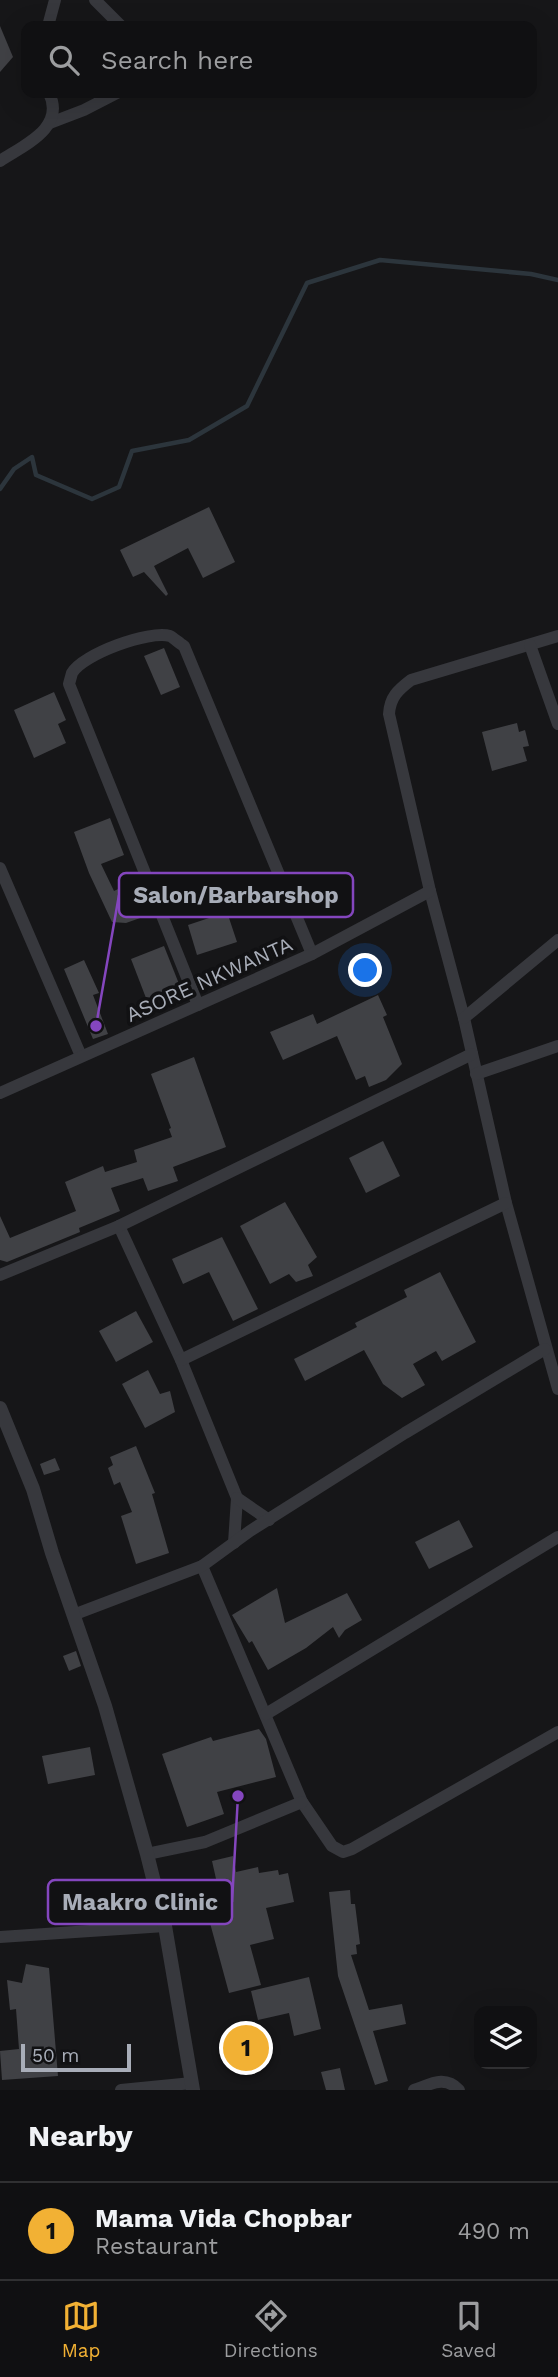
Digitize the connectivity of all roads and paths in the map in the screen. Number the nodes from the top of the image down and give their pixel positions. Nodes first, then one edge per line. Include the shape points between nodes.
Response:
1 (55, 0) edge
2 (95, 0) edge
3 (49, 21) edge
4 (116, 21) edge
5 (50, 98) edge
6 (107, 98) edge
7 (50, 123) junction
8 (0, 160) edge
9 (558, 636) edge
10 (530, 645) junction
11 (558, 724) edge
12 (0, 868) edge
13 (430, 891) junction
14 (558, 940) edge
15 (312, 954) junction
16 (198, 1005) junction
17 (464, 1017) junction
18 (558, 1046) edge
19 (472, 1054) junction
20 (81, 1056) junction
21 (476, 1074) junction
22 (0, 1093) edge
23 (506, 1203) junction
24 (119, 1226) junction
25 (0, 1275) edge
26 (545, 1349) junction
27 (181, 1360) junction
28 (558, 1389) edge
29 (0, 1408) edge
30 (237, 1497) junction
31 (269, 1520) junction
32 (558, 1537) edge
33 (234, 1543) junction
34 (202, 1566) junction
35 (73, 1615) junction
36 (266, 1714) junction
37 (557, 1735) edge
38 (302, 1802) junction
39 (147, 1854) junction
40 (165, 1926) junction
41 (0, 1937) edge
42 (193, 2087) edge
43 (121, 2090) edge
44 (414, 2090) edge
45 (459, 2090) edge

1 - 3 street
2 - 4 street
5 - 7 street via 54,114
6 - 7 street
7 - 8 street
9 - 10 street
10 - 11 street
10 - 13 street via 411,680 390,704 388,714
12 - 20 street
13 - 15 street, ASORE NKWANTA
13 - 17 street
14 - 17 street
15 - 16 street, ASORE NKWANTA
15 - 16 street via 184,646 170,636 148,637 93,656 73,671 69,684
16 - 20 street, ASORE NKWANTA
17 - 19 street
18 - 21 street
19 - 21 street
19 - 24 street
20 - 22 street, ASORE NKWANTA
21 - 23 street
23 - 26 street
23 - 27 street
24 - 25 street
24 - 27 street
26 - 28 street
26 - 31 street
27 - 30 street
29 - 35 street via 33,1489
30 - 31 street
30 - 33 street
31 - 33 street
32 - 36 street
33 - 34 street
34 - 35 street
34 - 36 street
35 - 39 street via 105,1706
36 - 38 street
37 - 38 street via 343,1852 332,1846
38 - 39 street via 205,1842
39 - 40 street
40 - 41 street
40 - 42 street
42 - 43 street
44 - 45 street via 441,2081 451,2082

